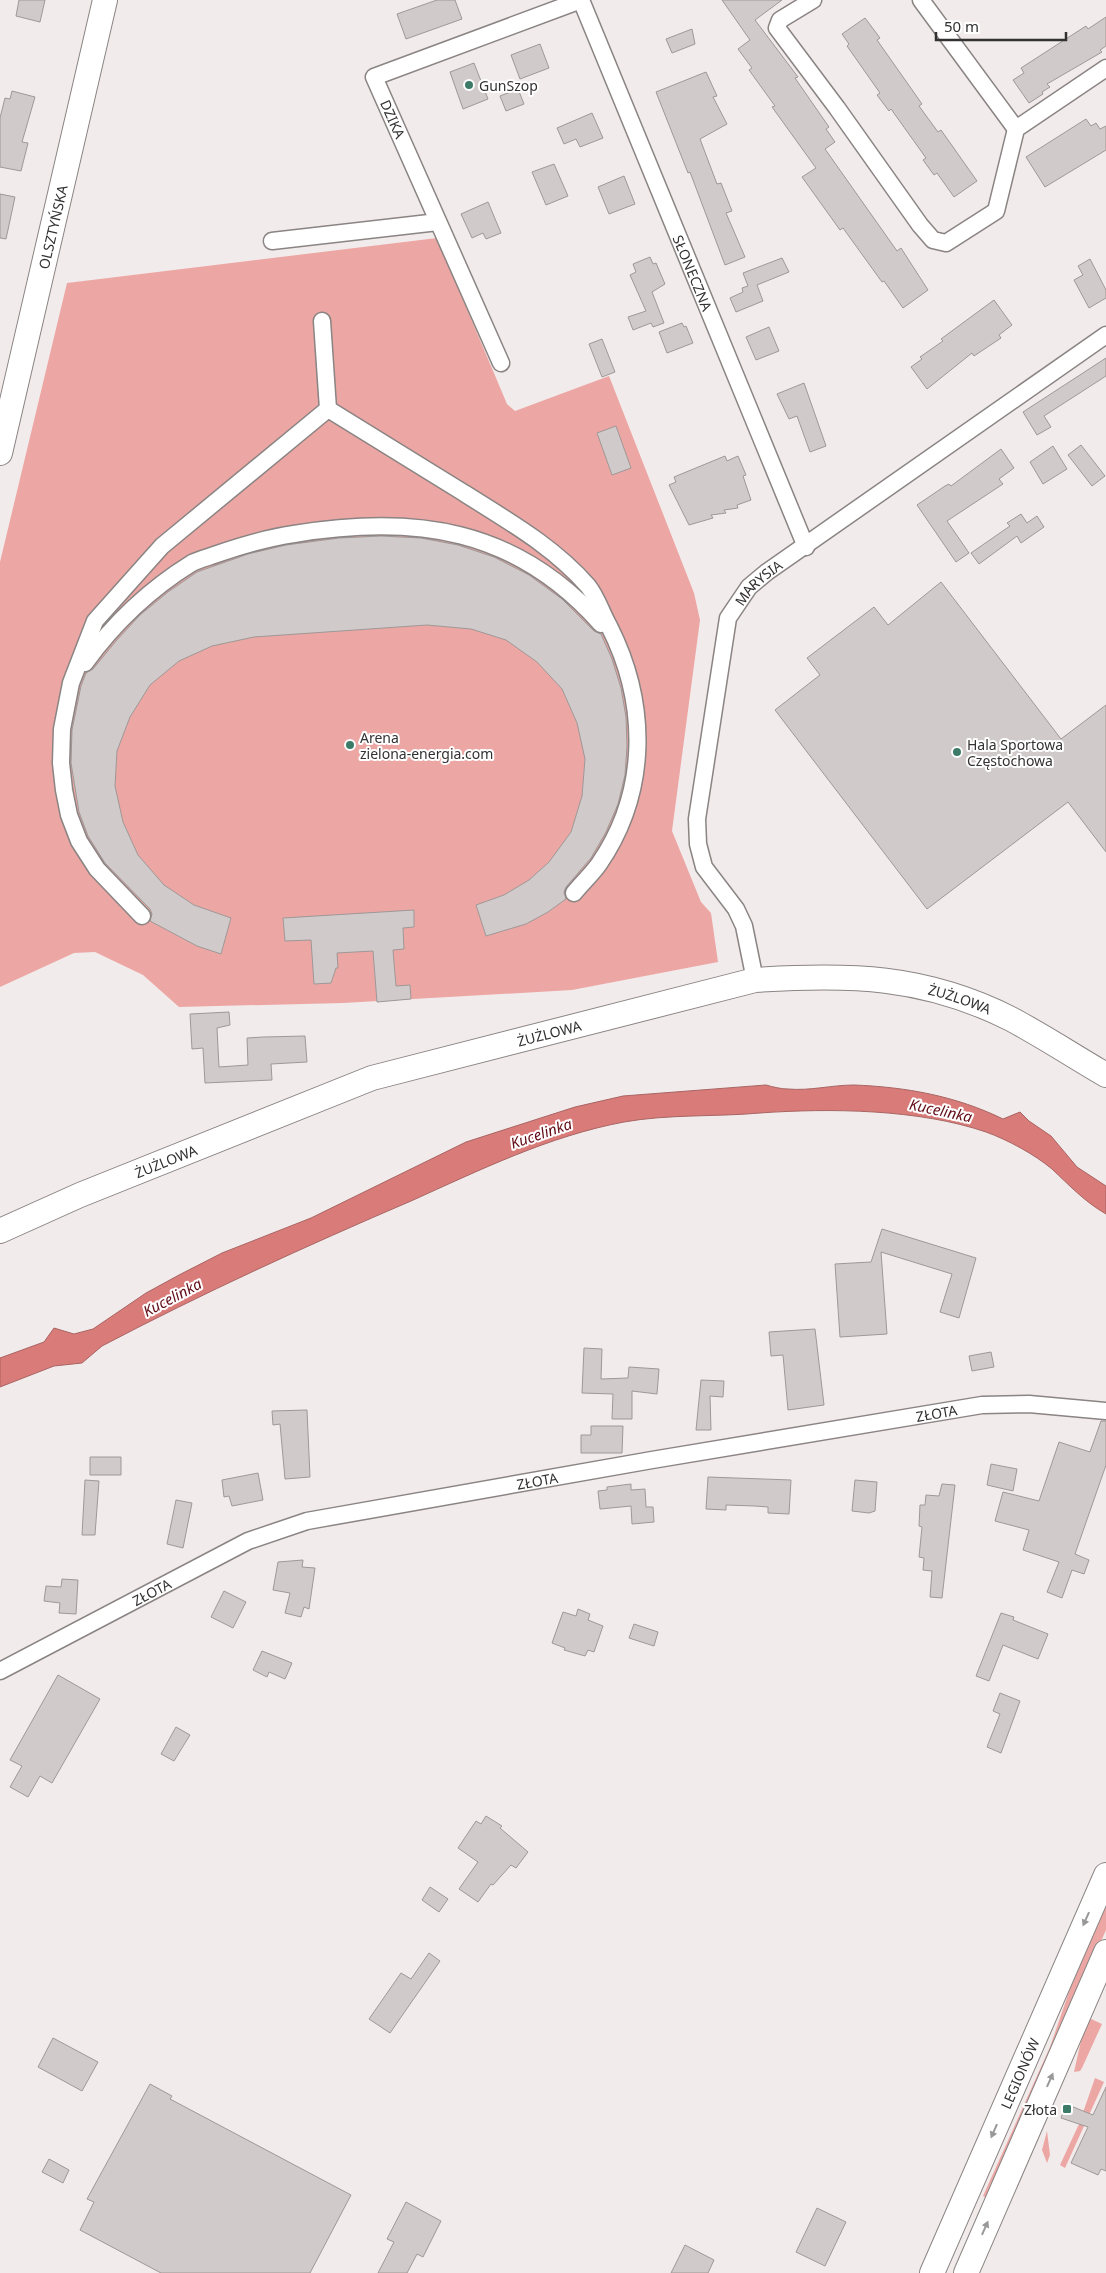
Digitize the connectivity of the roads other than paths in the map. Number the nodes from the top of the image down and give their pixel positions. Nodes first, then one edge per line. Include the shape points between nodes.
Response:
1 (105, 0) edge
2 (581, 0) edge
3 (813, 0) edge
4 (921, 0) edge
5 (1106, 68) edge
6 (1016, 129) junction
7 (438, 222) junction
8 (272, 242) dead end
9 (322, 321) dead end
10 (1106, 335) edge
11 (502, 363) dead end
12 (328, 409) junction
13 (0, 454) edge
14 (806, 547) junction
15 (617, 643) junction
16 (71, 683) junction
17 (574, 893) dead end
18 (142, 916) dead end
19 (755, 980) junction
20 (1106, 1075) edge
21 (0, 1231) edge
22 (1106, 1411) edge
23 (0, 1671) edge
24 (1106, 1875) edge
25 (1106, 1952) edge
26 (932, 2273) edge
27 (966, 2273) edge

1 - 13 street, OLSZTYŃSKA
2 - 7 street, DZIKA via 374,77
2 - 14 street, SŁONECZNA
3 - 6 street via 780,20 777,28 933,240 946,243 996,211
4 - 6 street
5 - 6 street
7 - 8 street
7 - 11 street, DZIKA
9 - 12 street
10 - 14 street, MARYSIA
12 - 15 street via 537,538 588,587
12 - 16 street via 152,556 95,621
14 - 19 street, MARYSIA via 749,586 728,618 697,819 698,844 704,867 744,926
15 - 16 street via 573,594 502,548 442,530 361,527 269,538 194,562 132,608 104,637
15 - 17 street via 627,669 639,729 638,762 626,808 599,864
16 - 18 street via 62,729 61,763 69,815 97,870
19 - 20 street, ŻUŻLOWA via 859,977 893,980 946,992 1010,1019
19 - 21 street, ŻUŻLOWA via 372,1078 80,1195
22 - 23 street, ZŁOTA via 1029,1404 982,1405 307,1521 248,1541
24 -> 26 street, LEGIONÓW
27 -> 25 street

